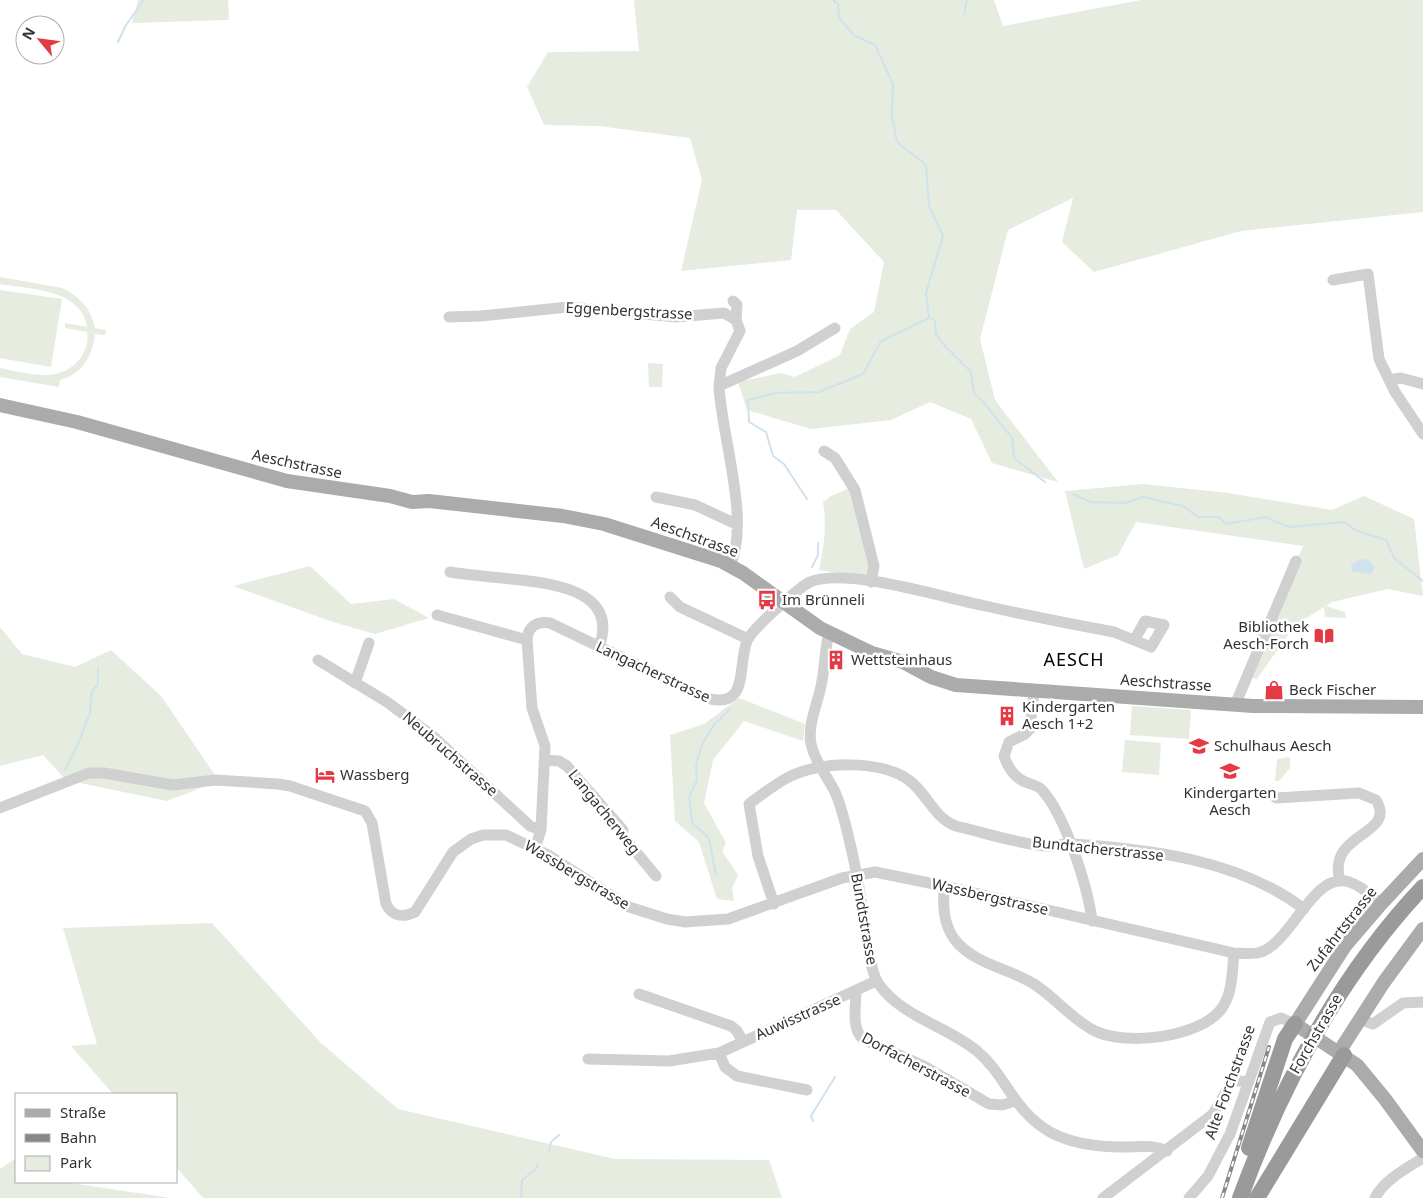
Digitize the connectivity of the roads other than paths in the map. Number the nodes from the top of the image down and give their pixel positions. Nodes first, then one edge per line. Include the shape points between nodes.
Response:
1 (1333, 280) dead end
2 (733, 301) dead end
3 (449, 317) dead end
4 (736, 320) junction
5 (835, 328) dead end
6 (1389, 380) junction
7 (1423, 384) edge
8 (719, 386) junction
9 (0, 405) edge
10 (1423, 434) edge
11 (824, 450) dead end
12 (656, 498) dead end
13 (736, 524) junction
14 (1296, 561) dead end
15 (730, 565) junction
16 (450, 572) dead end
17 (871, 582) junction
18 (670, 597) dead end
19 (783, 603) junction
20 (437, 615) dead end
21 (829, 632) junction
22 (748, 639) junction
23 (1135, 639) dead end
24 (527, 640) junction
25 (369, 643) dead end
26 (599, 647) junction
27 (318, 660) dead end
28 (355, 683) junction
29 (1034, 691) junction
30 (1235, 705) junction
31 (1423, 707) edge
32 (545, 760) junction
33 (820, 768) junction
34 (1276, 798) dead end
35 (0, 808) edge
36 (541, 830) junction
37 (1070, 844) junction
38 (535, 848) junction
39 (1423, 860) edge
40 (857, 874) junction
41 (656, 876) dead end
42 (1340, 881) junction
43 (944, 886) junction
44 (1423, 887) edge
45 (1423, 895) edge
46 (774, 904) junction
47 (1381, 904) junction
48 (1304, 909) junction
49 (1092, 921) junction
50 (1423, 929) edge
51 (1234, 953) junction
52 (876, 981) junction
53 (856, 991) junction
54 (639, 994) dead end
55 (1423, 1002) edge
56 (1360, 1019) junction
57 (1298, 1026) junction
58 (743, 1042) junction
59 (1338, 1051) junction
60 (719, 1053) junction
61 (588, 1059) dead end
62 (1247, 1082) junction
63 (807, 1090) dead end
64 (1015, 1101) junction
65 (1167, 1151) junction
66 (1423, 1152) edge
67 (1423, 1158) edge
68 (1110, 1196) edge
69 (1190, 1198) edge
70 (1234, 1198) edge
71 (1240, 1198) edge
72 (1245, 1198) edge
73 (1257, 1198) edge
74 (1375, 1198) edge

1 - 6 street via 1368,274 1380,359
2 - 4 street via 737,305
3 - 4 street, Eggenbergstrasse via 568,306 676,317 724,313
4 - 8 street via 740,331 721,368
5 - 8 street via 797,351
6 - 7 street via 1401,378
6 - 10 street
8 - 13 street
9 - 15 main road, Aeschstrasse via 77,422 287,481 412,502 446,503 586,521 622,529
11 - 17 street via 835,458 856,490 874,566
12 - 13 street via 695,505
13 - 15 street via 736,548
14 - 30 street
15 - 19 main road, Aeschstrasse
16 - 26 street via 555,584 574,591 593,605 601,618 604,635
17 - 19 street via 822,578 801,587
17 - 23 street
18 - 22 street via 680,607 702,619
19 - 21 main road, Aeschstrasse
19 - 22 street
20 - 24 street
21 - 29 main road, Aeschstrasse via 942,681
21 - 33 street, Bundtstrasse via 812,722 811,743
22 - 26 street, Langacherstrasse via 739,686 731,698 718,702
24 - 26 street, Langacherstrasse via 532,626 540,622 550,623
24 - 32 street via 532,708 544,739
25 - 28 street
27 - 28 street, Neubruchstrasse
28 - 36 street, Neubruchstrasse via 434,737 530,826
29 - 30 main road, Aeschstrasse
29 - 37 street via 1030,729 1009,742 1004,756 1011,771 1021,781 1042,790 1058,812
30 - 31 main road, Aeschstrasse
32 - 36 street
32 - 41 street, Langacherweg via 559,761 567,766 623,830 622,835
33 - 37 street, Bundtacherstrasse via 847,765 884,769 908,780 945,822 1047,846
33 - 40 street, Bundtstrasse via 835,793
33 - 46 street, Bundtacherstrasse via 788,777 749,804 758,856
34 - 42 street via 1360,793 1376,800 1380,809 1378,821 1341,852 1338,865
35 - 38 street, Wassbergstrasse via 89,773 173,785 215,780 290,786 365,811 372,823 386,904 397,916 415,912 453,852 471,839 483,835 506,835
36 - 38 street
37 - 48 street, Bundtacherstrasse via 1148,853 1216,866 1271,888
37 - 49 street
38 - 46 street, Wassbergstrasse via 629,907 667,920 706,922 728,919
39 - 47 main road, Zufahrtstrasse
40 - 43 street, Wassbergstrasse via 875,872
40 - 46 street, Wassbergstrasse
40 - 52 street, Bundtstrasse
42 - 47 street via 1361,888
42 - 48 street, Wassbergstrasse via 1323,887
43 - 49 street, Wassbergstrasse
43 - 51 street via 945,920 963,949 1034,984 1084,1025 1115,1038 1169,1035 1211,1020 1223,1008 1230,990
44 - 71 highway, Forchstrasse via 1371,948 1323,1020 1279,1103
45 - 72 highway, Forchstrasse via 1374,952 1319,1037 1283,1108
47 - 57 main road, Zufahrtstrasse via 1345,946
48 - 51 street, Wassbergstrasse via 1282,938 1260,953
49 - 51 street, Wassbergstrasse
50 - 56 main road, Forchstrasse
52 - 53 street, Auwisstrasse
52 - 64 street, Bundtstrasse via 888,996 977,1051
53 - 58 street, Auwisstrasse
53 - 64 street, Dorfacherstrasse via 856,1026 863,1039 924,1066 989,1104
54 - 58 street via 731,1026
55 - 56 street via 1402,1004 1373,1024
56 - 59 main road, Forchstrasse
57 - 59 main road, Alte Forchstrasse
57 - 62 street, Alte Forchstrasse via 1281,1018 1270,1022
57 - 70 highway via 1285,1039
58 - 60 street, Auwisstrasse
59 - 66 main road, Alte Forchstrasse via 1365,1074
59 - 73 highway
60 - 61 street, Auwisstrasse via 669,1062
60 - 63 street via 725,1067 737,1076
62 - 65 street via 1233,1080 1213,1114
62 - 69 street, Alte Forchstrasse via 1218,1160
64 - 65 street, Bundtstrasse via 1048,1131 1066,1140 1111,1147 1154,1146
65 - 68 street
67 - 74 street via 1392,1180

